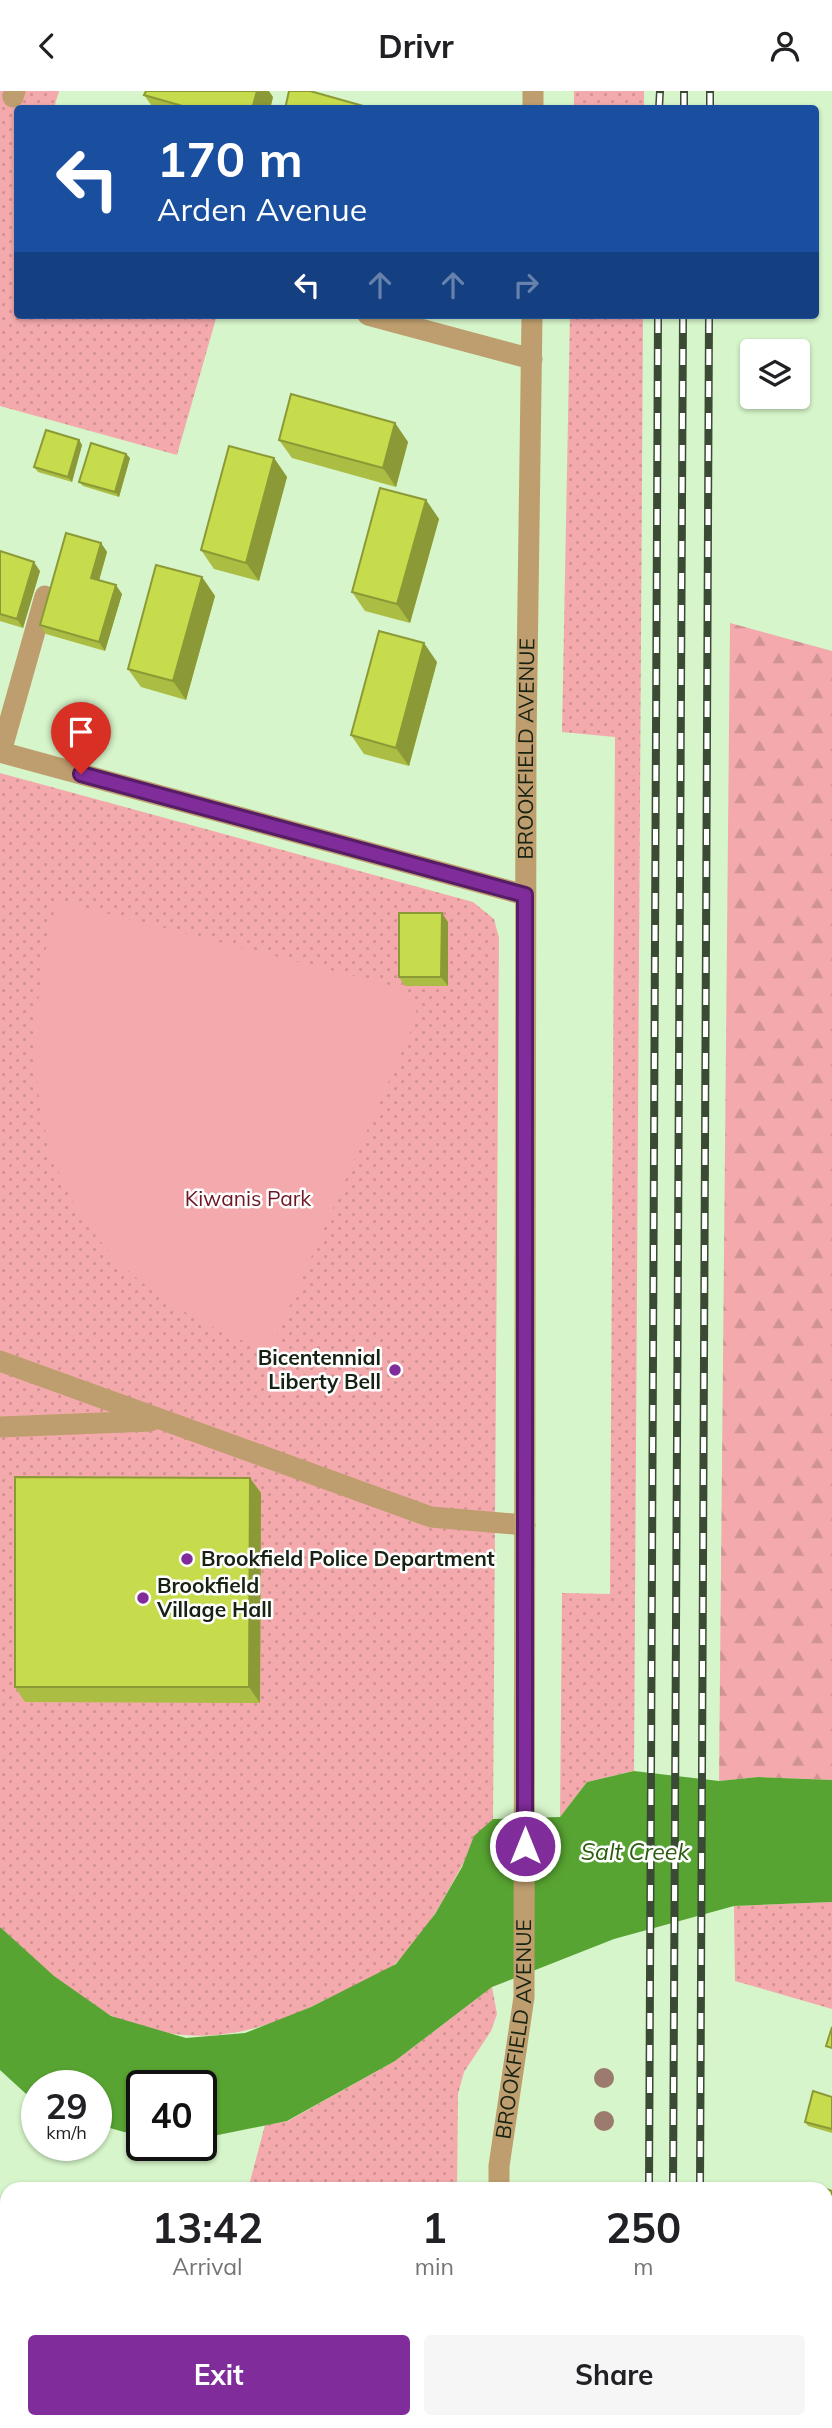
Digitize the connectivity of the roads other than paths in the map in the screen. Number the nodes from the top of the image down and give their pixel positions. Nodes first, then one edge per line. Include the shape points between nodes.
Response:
1 (383, 319) edge
2 (532, 319) edge
3 (532, 359) junction
4 (45, 596) edge
5 (0, 752) edge
6 (525, 895) junction
7 (0, 1361) edge
8 (164, 1420) junction
9 (0, 1427) edge
10 (525, 1525) junction
11 (499, 2182) edge

1 - 3 street
2 - 3 street, BROOKFIELD AVENUE
3 - 6 street, BROOKFIELD AVENUE
4 - 5 street
5 - 6 street
6 - 10 street, BROOKFIELD AVENUE
7 - 8 street
8 - 9 street
8 - 10 street via 431,1517
10 - 11 street, BROOKFIELD AVENUE via 524,1997

